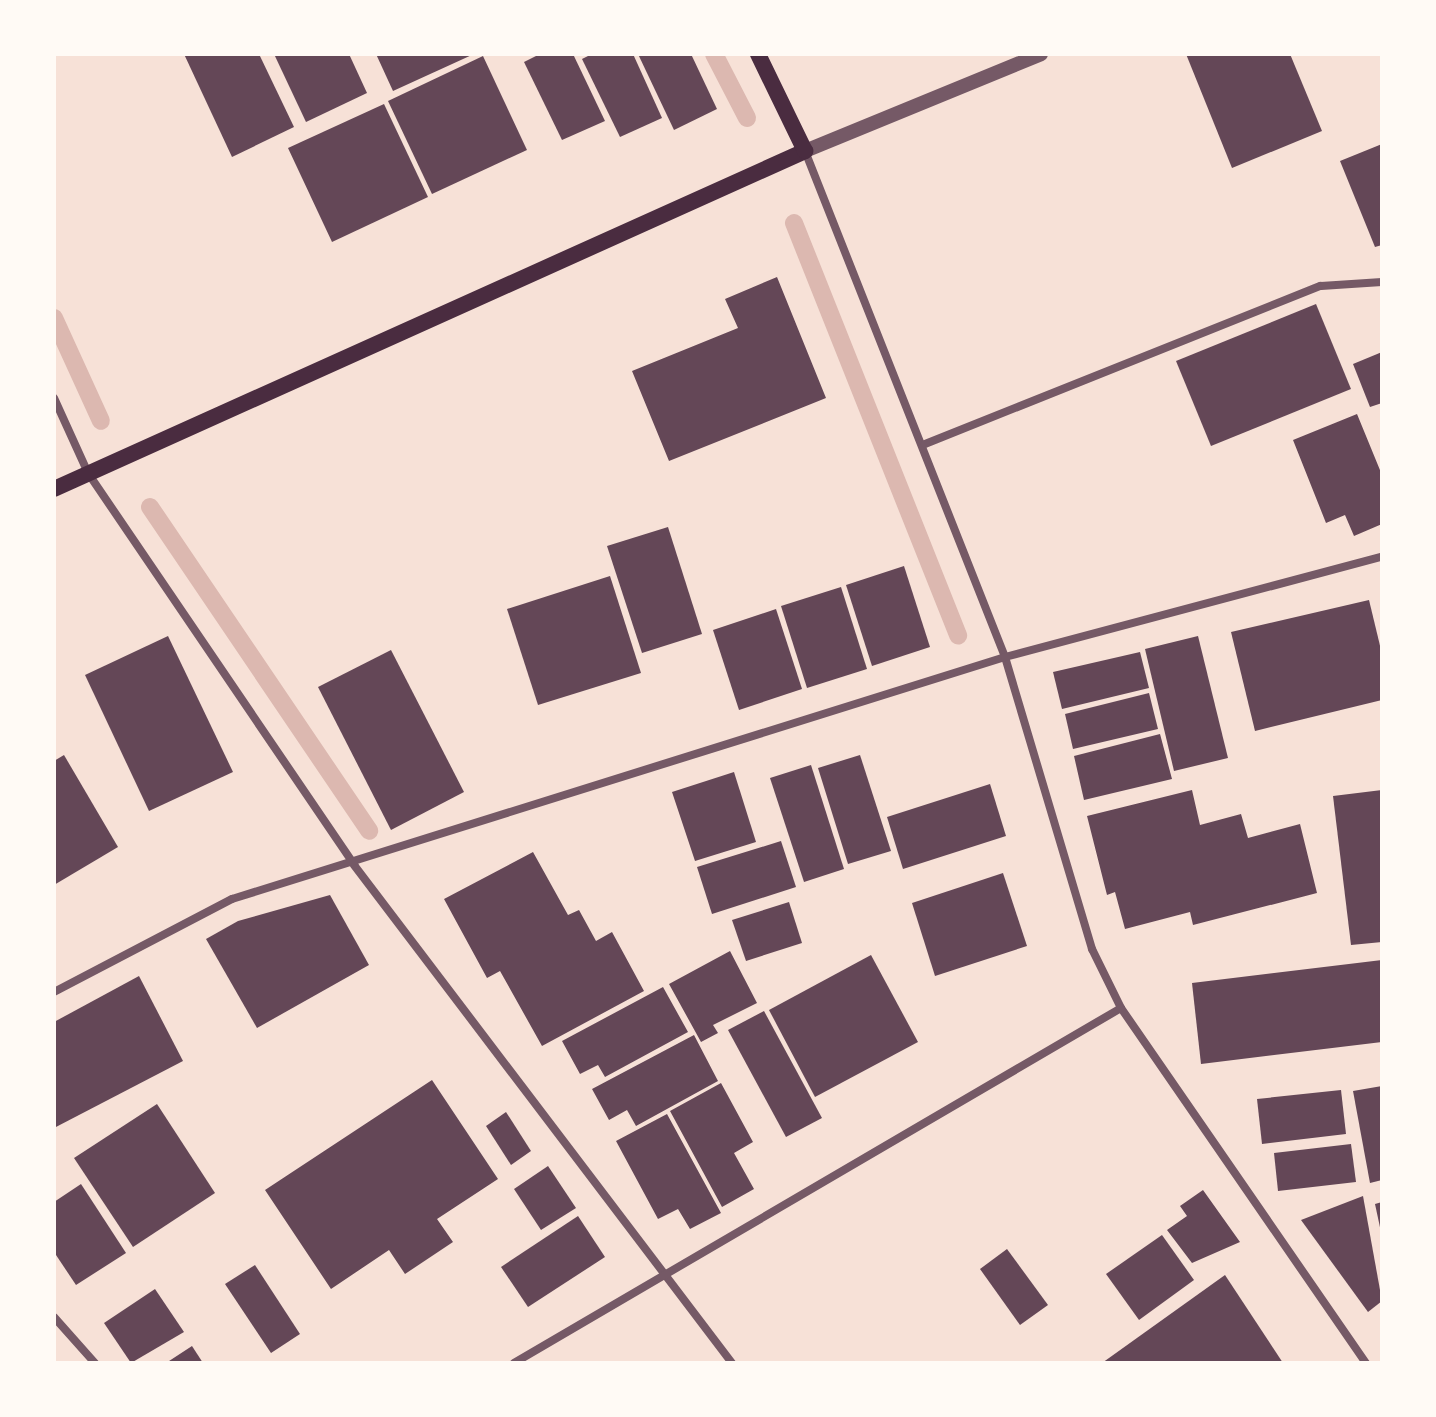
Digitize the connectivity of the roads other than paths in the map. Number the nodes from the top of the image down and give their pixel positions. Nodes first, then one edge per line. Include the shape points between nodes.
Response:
1 (758, 54) edge
2 (1041, 54) edge
3 (805, 151) junction
4 (1382, 282) edge
5 (54, 398) edge
6 (925, 444) junction
7 (88, 473) junction
8 (54, 489) edge
9 (1382, 557) edge
10 (1005, 657) junction
11 (354, 865) junction
12 (54, 992) edge
13 (1121, 1008) junction
14 (669, 1274) junction
15 (54, 1317) edge
16 (95, 1363) edge
17 (514, 1363) edge
18 (732, 1363) edge
19 (1366, 1363) edge

1 - 3 main road
2 - 3 street
3 - 6 street
3 - 7 main road
4 - 6 street via 1321,286
5 - 7 street
6 - 10 street
7 - 8 main road
7 - 11 street
9 - 10 street
10 - 11 street
10 - 13 street via 1078,907
11 - 12 street via 232,899
11 - 14 street
13 - 14 street
13 - 19 street
14 - 17 street
14 - 18 street
15 - 16 street

